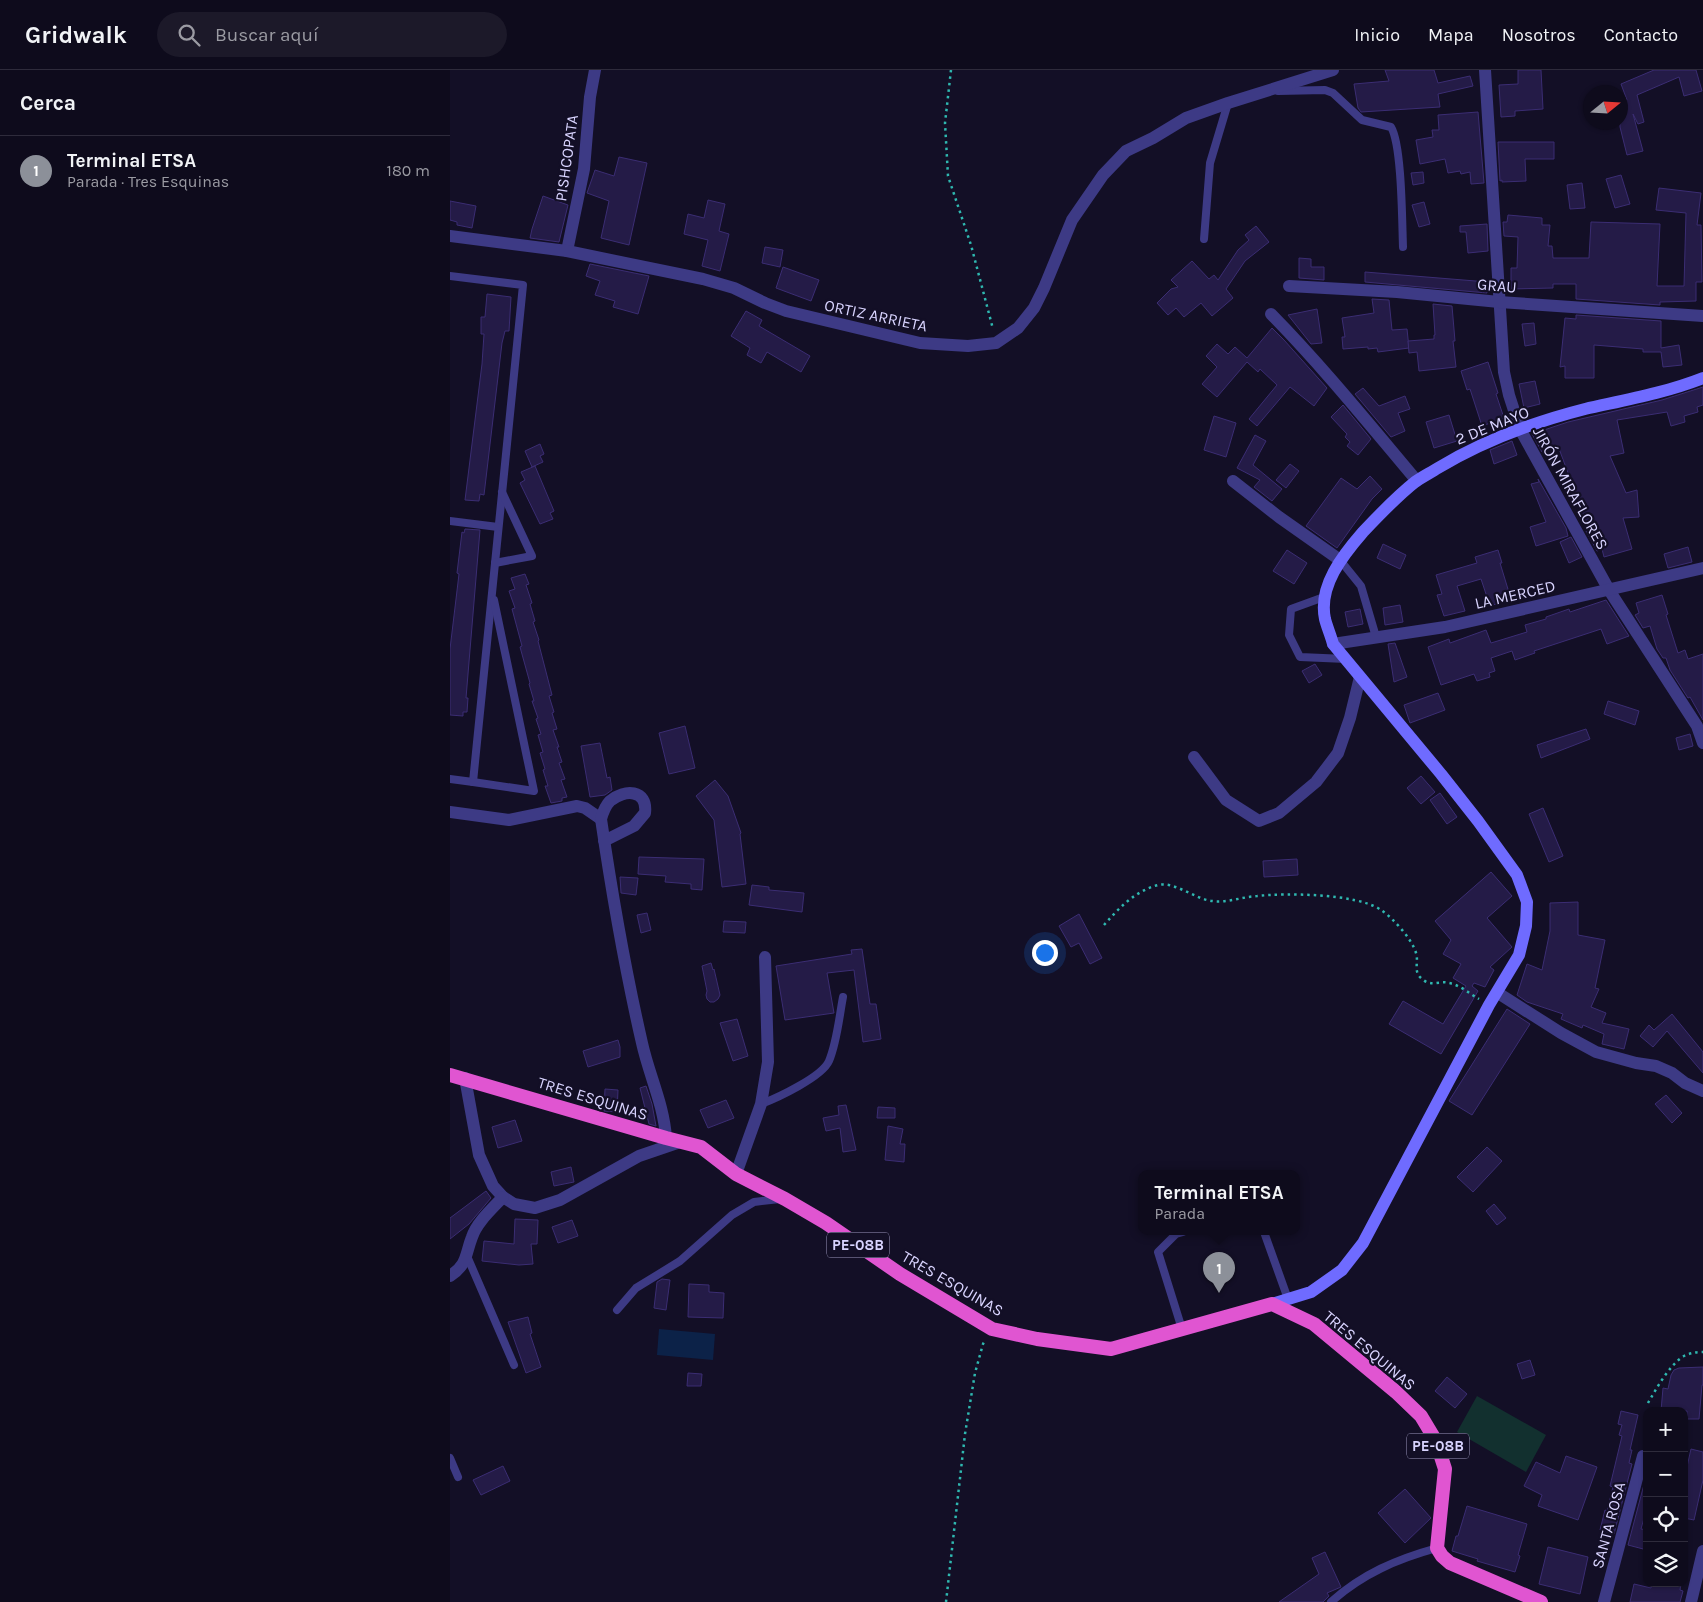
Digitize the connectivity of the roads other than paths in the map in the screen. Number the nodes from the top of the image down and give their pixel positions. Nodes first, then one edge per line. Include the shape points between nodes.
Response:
1 (595, 70) edge
2 (1332, 70) edge
3 (1485, 70) edge
4 (1263, 92) junction
5 (1228, 103) junction
6 (450, 236) edge
7 (1204, 239) dead end
8 (1403, 247) dead end
9 (567, 251) junction
10 (450, 276) edge
11 (1288, 286) dead end
12 (1499, 302) junction
13 (1271, 314) dead end
14 (1703, 316) edge
15 (1703, 378) edge
16 (1520, 429) junction
17 (1233, 481) dead end
18 (1417, 481) junction
19 (502, 492) junction
20 (450, 521) edge
21 (498, 527) junction
22 (495, 563) junction
23 (1337, 565) junction
24 (1703, 568) edge
25 (1608, 590) junction
26 (492, 591) junction
27 (1324, 597) junction
28 (1376, 637) junction
29 (1333, 644) junction
30 (1346, 659) junction
31 (1360, 677) junction
32 (1700, 725) edge
33 (1703, 743) edge
34 (1194, 757) dead end
35 (450, 779) edge
36 (473, 782) junction
37 (450, 812) edge
38 (601, 819) junction
39 (604, 841) junction
40 (765, 957) dead end
41 (1498, 993) junction
42 (843, 997) dead end
43 (450, 1075) edge
44 (465, 1078) junction
45 (1703, 1091) edge
46 (761, 1104) junction
47 (666, 1138) junction
48 (680, 1142) junction
49 (736, 1174) junction
50 (503, 1197) junction
51 (785, 1199) junction
52 (1175, 1235) edge
53 (1265, 1235) edge
54 (467, 1256) junction
55 (450, 1276) edge
56 (1288, 1299) junction
57 (1272, 1304) junction
58 (617, 1310) dead end
59 (1182, 1329) junction
60 (514, 1365) dead end
61 (1643, 1456) dead end
62 (450, 1458) edge
63 (458, 1477) dead end
64 (1437, 1548) junction
65 (1703, 1551) edge
66 (1330, 1602) edge
67 (1541, 1602) edge
68 (1604, 1602) edge
69 (1691, 1602) edge

1 - 9 street, PISHCOPATA via 584,169
2 - 4 street, ORTIZ ARRIETA
3 - 12 street, JIRÓN MIRAFLORES
4 - 5 street, ORTIZ ARRIETA
4 - 8 lane via 1325,90 1334,93 1362,120 1391,128 1397,151
5 - 7 lane via 1210,163
5 - 9 street, ORTIZ ARRIETA via 1186,118 1126,151 1103,175 1072,220 1034,308 1018,328 996,343 968,346 920,343 786,311 734,288 703,279
6 - 9 street, ORTIZ ARRIETA
10 - 19 lane via 523,285
11 - 12 street, GRAU
12 - 14 street, GRAU
12 - 16 street, JIRÓN MIRAFLORES via 1504,372
13 - 18 street via 1339,387
15 - 16 main road, 2 DE MAYO
16 - 18 main road, 2 DE MAYO via 1461,454
16 - 25 street, JIRÓN MIRAFLORES
17 - 23 street
18 - 23 main road, 2 DE MAYO via 1390,503
19 - 21 lane
19 - 22 lane via 532,556
20 - 21 lane
21 - 22 lane
22 - 26 lane
23 - 27 main road
23 - 28 lane via 1361,586
24 - 25 street, LA MERCED
25 - 28 street, LA MERCED via 1445,627
25 - 32 street, JIRÓN MIRAFLORES
26 - 36 lane
26 - 36 lane via 534,791
27 - 29 main road via 1325,618
27 - 30 lane via 1291,609 1288,636 1300,657
28 - 29 street, LA MERCED
29 - 30 main road
30 - 31 main road
31 - 34 street via 1338,753 1316,782 1280,813 1259,821 1226,800
31 - 41 main road via 1441,774 1517,875 1527,902 1526,926 1519,955
32 - 33 street, JIRÓN MIRAFLORES
35 - 36 lane
37 - 38 street via 509,820 577,806
38 - 39 street
38 - 39 street via 610,802 623,794 642,798 645,813 634,826
39 - 47 street via 640,1036 665,1122
40 - 46 street via 768,1062
41 - 45 street via 1596,1052 1656,1066
41 - 56 main road via 1362,1243 1342,1270 1311,1292
42 - 46 lane via 828,1063 815,1076
43 - 44 highway, TRES ESQUINAS / PE-08B
44 - 47 highway, TRES ESQUINAS / PE-08B
44 - 50 street via 480,1155 493,1186
46 - 49 street
47 - 48 highway, TRES ESQUINAS / PE-08B
48 - 49 highway, TRES ESQUINAS / PE-08B via 701,1147
48 - 50 street via 639,1156 560,1200 535,1208 514,1204
49 - 51 highway, TRES ESQUINAS / PE-08B
50 - 54 street via 481,1222 472,1237
51 - 58 lane via 754,1202 732,1216 680,1261 636,1288
51 - 59 highway, TRES ESQUINAS / PE-08B via 992,1329 1111,1349
52 - 59 lane via 1158,1252
53 - 56 lane
54 - 55 street via 461,1268
54 - 60 lane
56 - 57 main road
57 - 59 highway, TRES ESQUINAS / PE-08B
57 - 64 highway, TRES ESQUINAS / PE-08B via 1314,1324 1421,1416 1436,1441 1445,1470
61 - 68 street, SANTA ROSA
62 - 63 lane
64 - 66 lane via 1406,1556 1378,1570 1346,1588
64 - 67 highway via 1450,1563
65 - 69 street

